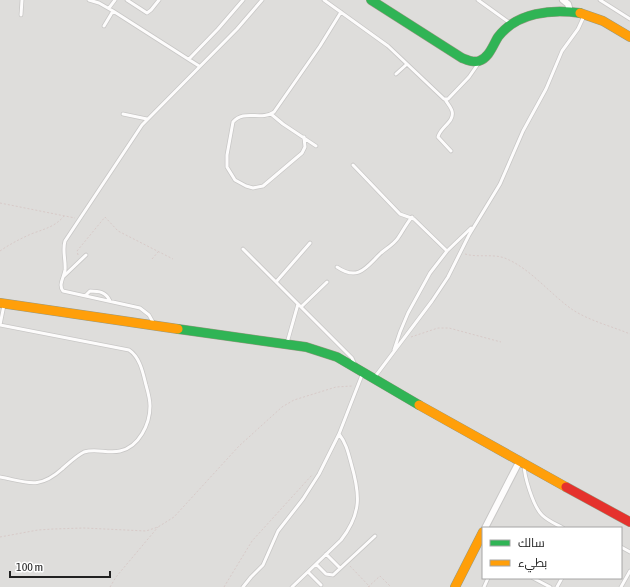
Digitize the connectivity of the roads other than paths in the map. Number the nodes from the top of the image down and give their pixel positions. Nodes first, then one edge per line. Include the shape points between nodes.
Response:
1 (22, 0) edge
2 (89, 0) edge
3 (115, 0) edge
4 (127, 0) edge
5 (159, 0) edge
6 (243, 0) edge
7 (262, 0) edge
8 (324, 0) edge
9 (371, 0) edge
10 (478, 0) edge
11 (563, 0) edge
12 (600, 0) edge
13 (109, 8) junction
14 (113, 10) junction
15 (341, 12) junction
16 (570, 12) junction
17 (584, 14) junction
18 (21, 15) dead end
19 (630, 19) edge
20 (511, 24) junction
21 (104, 26) dead end
22 (630, 38) edge
23 (189, 59) junction
24 (479, 62) junction
25 (407, 64) junction
26 (199, 66) junction
27 (396, 74) dead end
28 (446, 99) junction
29 (123, 114) dead end
30 (271, 114) junction
31 (147, 119) junction
32 (304, 137) junction
33 (316, 146) dead end
34 (451, 151) dead end
35 (353, 165) dead end
36 (412, 218) junction
37 (474, 226) junction
38 (310, 243) dead end
39 (242, 249) dead end
40 (447, 251) junction
41 (86, 255) dead end
42 (337, 267) dead end
43 (63, 277) junction
44 (276, 282) junction
45 (328, 282) dead end
46 (85, 296) junction
47 (110, 301) junction
48 (2, 304) edge
49 (299, 305) junction
50 (0, 325) edge
51 (155, 326) junction
52 (287, 343) junction
53 (394, 352) junction
54 (360, 371) junction
55 (373, 379) junction
56 (339, 434) junction
57 (522, 461) junction
58 (0, 476) edge
59 (630, 522) edge
60 (486, 527) edge
61 (561, 527) edge
62 (482, 534) edge
63 (375, 536) dead end
64 (326, 554) junction
65 (316, 564) junction
66 (340, 568) junction
67 (630, 571) edge
68 (308, 572) junction
69 (535, 579) edge
70 (321, 585) dead end
71 (243, 587) edge
72 (292, 587) edge
73 (455, 587) edge
74 (550, 587) edge
75 (621, 587) edge

1 - 18 lane
2 - 13 lane
3 - 13 lane
4 - 5 lane via 147,12
6 - 23 lane
7 - 26 lane
8 - 15 lane
9 - 24 street via 462,57
10 - 20 lane
11 - 16 street via 568,4
12 - 19 lane
13 - 14 lane
14 - 21 lane
14 - 23 lane
15 - 25 lane via 377,37
15 - 30 lane via 310,62
16 - 17 street
16 - 20 street via 552,11 531,15
17 - 22 street via 604,22
17 - 37 lane via 578,29 562,51 500,184
20 - 24 street
23 - 26 lane
24 - 28 lane via 466,81
25 - 27 lane
25 - 28 lane
26 - 31 lane
28 - 34 lane via 452,116 438,137
29 - 31 lane
30 - 32 lane
30 - 32 lane via 241,116 232,126 227,167 242,185 253,188 263,186 302,153 305,147
31 - 43 lane via 65,241
32 - 33 lane
35 - 36 lane via 400,214
36 - 40 lane
36 - 42 lane via 395,242 364,271 354,273
37 - 40 lane
37 - 53 lane via 440,290
38 - 44 lane
39 - 44 lane
40 - 53 lane via 430,273 411,306
41 - 43 lane
43 - 46 lane via 63,291
44 - 49 lane
45 - 49 lane
46 - 47 lane
46 - 47 lane via 90,291 103,293
47 - 51 lane via 140,308 149,315
48 - 50 lane
48 - 51 street
49 - 52 lane
49 - 54 lane via 348,354
50 - 58 lane via 129,350 138,359 148,390 150,406 145,429 136,442 127,449 82,453 55,476 42,482 33,483
51 - 52 street
52 - 54 street via 327,353
53 - 55 lane
54 - 55 street
54 - 56 lane
55 - 57 street
56 - 64 lane via 346,444 357,485 358,504 348,532
56 - 71 lane via 312,487 278,531 263,565
57 - 59 street
57 - 60 street
57 - 61 lane via 539,512
62 - 73 street
63 - 66 lane
64 - 65 lane
64 - 66 lane
65 - 66 lane via 328,575 335,574
65 - 68 lane
67 - 75 lane
68 - 70 lane
68 - 72 lane
69 - 74 lane

